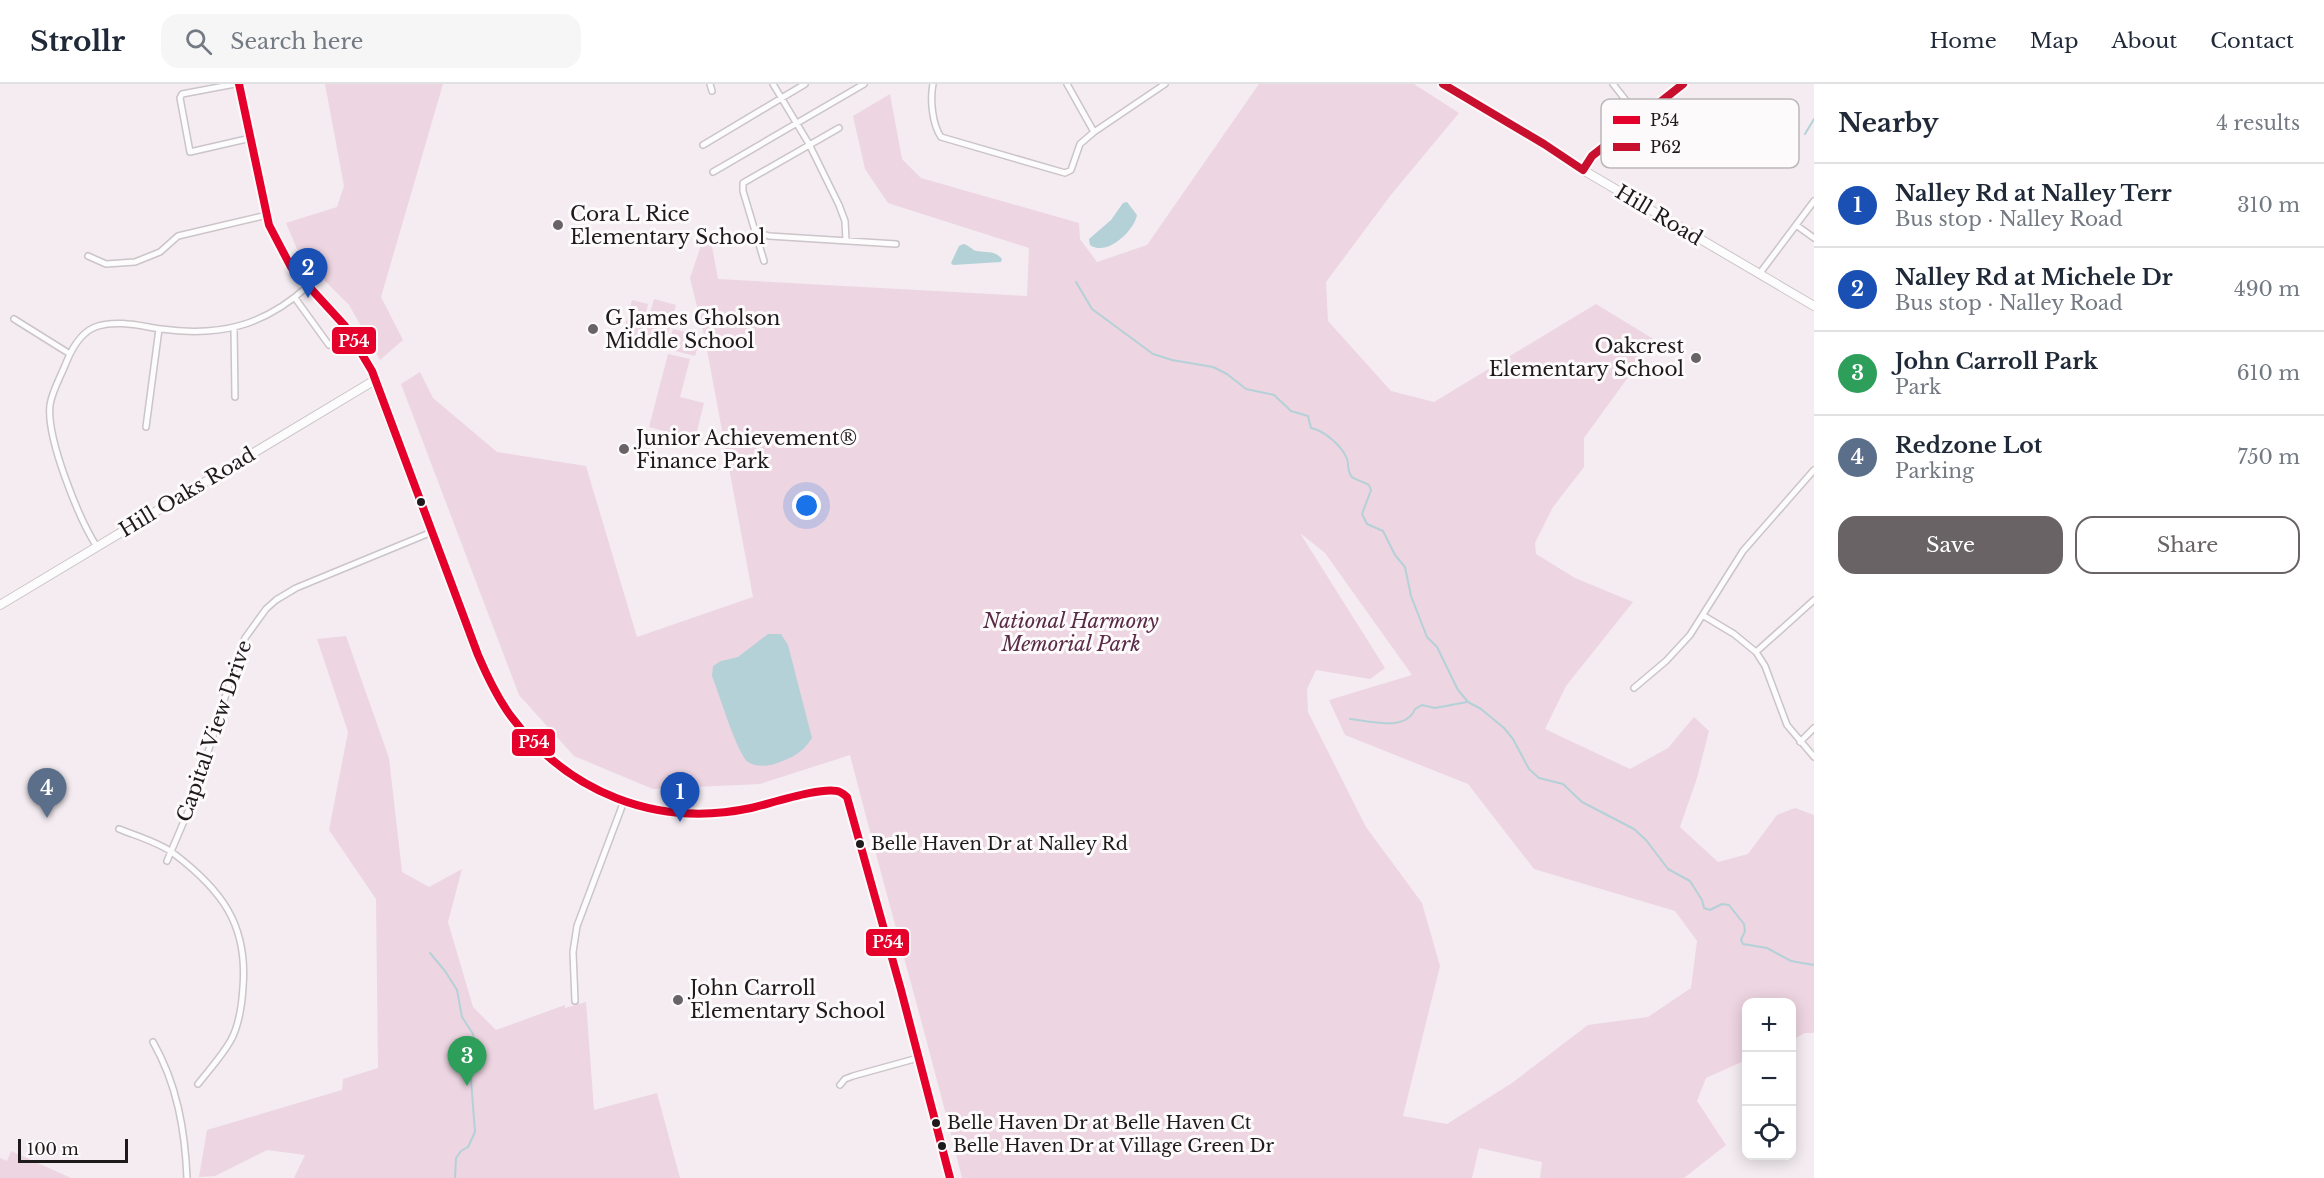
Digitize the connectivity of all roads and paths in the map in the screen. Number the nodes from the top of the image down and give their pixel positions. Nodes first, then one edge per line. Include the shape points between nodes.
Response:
1 (237, 84) edge
2 (710, 84) edge
3 (773, 84) edge
4 (805, 84) edge
5 (864, 84) edge
6 (933, 84) edge
7 (1067, 84) edge
8 (1165, 84) edge
9 (1443, 84) edge
10 (1613, 84) edge
11 (1683, 84) edge
12 (712, 91) dead end
13 (780, 98) junction
14 (1625, 99) edge
15 (1663, 99) edge
16 (795, 123) junction
17 (839, 129) dead end
18 (1094, 132) junction
19 (251, 138) junction
20 (809, 144) junction
21 (703, 145) dead end
22 (1601, 149) edge
23 (1583, 170) junction
24 (713, 172) dead end
25 (1814, 201) edge
26 (267, 215) junction
27 (1796, 225) junction
28 (757, 232) junction
29 (1814, 238) edge
30 (846, 240) junction
31 (896, 243) dead end
32 (88, 256) dead end
33 (764, 261) dead end
34 (1760, 273) junction
35 (308, 286) junction
36 (295, 298) junction
37 (1814, 306) edge
38 (15, 319) dead end
39 (234, 328) junction
40 (159, 329) junction
41 (329, 345) dead end
42 (70, 354) junction
43 (375, 380) junction
44 (235, 397) dead end
45 (146, 427) dead end
46 (1814, 470) edge
47 (432, 532) junction
48 (97, 547) junction
49 (1814, 600) edge
50 (0, 604) edge
51 (1704, 616) junction
52 (1756, 652) junction
53 (1634, 688) dead end
54 (1814, 728) edge
55 (1800, 742) junction
56 (1814, 757) edge
57 (624, 801) junction
58 (119, 829) dead end
59 (171, 852) junction
60 (167, 861) dead end
61 (576, 1001) dead end
62 (153, 1042) dead end
63 (918, 1058) junction
64 (198, 1084) dead end
65 (840, 1084) dead end
66 (187, 1178) edge
67 (950, 1178) edge

1 - 19 street
1 - 19 street via 182,94 180,103 190,152
2 - 12 street
3 - 13 street
4 - 13 street
5 - 16 street
6 - 18 street via 936,127 947,140 1065,173 1071,170 1080,144
7 - 18 street
8 - 18 street
9 - 23 street, Hill Road
10 - 14 street
11 - 15 street
13 - 16 street
13 - 21 street
16 - 20 street
16 - 24 street
17 - 20 street
19 - 26 street
20 - 28 street via 743,183
20 - 30 street via 843,214
22 - 23 street
23 - 34 street, Hill Road
25 - 27 street
26 - 32 street via 178,236 160,252 135,262 106,264
26 - 35 street via 286,259
27 - 29 street
27 - 34 street
28 - 30 street
28 - 33 street
30 - 31 street
34 - 37 street, Hill Road
35 - 36 street
35 - 43 street via 345,327
36 - 39 street via 260,319
36 - 41 street
38 - 42 street
39 - 40 street via 197,332
39 - 44 street
40 - 42 street via 125,324 98,326 86,333
40 - 45 street
42 - 48 street via 52,397 52,432 75,505
43 - 47 street
43 - 48 street, Hill Oaks Road
46 - 51 street via 1743,551
47 - 57 street via 494,689 512,716 562,768
47 - 59 street, Capital View Drive via 296,588 276,600 254,623 237,659 193,800
48 - 50 street, Hill Oaks Road
49 - 52 street
51 - 52 street
51 - 53 street via 1676,651
52 - 55 street via 1784,719
54 - 55 street
55 - 56 street
57 - 61 street via 577,926 573,952
57 - 63 street via 672,812 722,813 831,790 842,792 849,802
58 - 59 street
59 - 60 street, Capital View Drive
59 - 64 street via 210,886 223,903 235,922 245,962 242,999 233,1033
62 - 66 street via 179,1108
63 - 65 street via 853,1076
63 - 67 street

